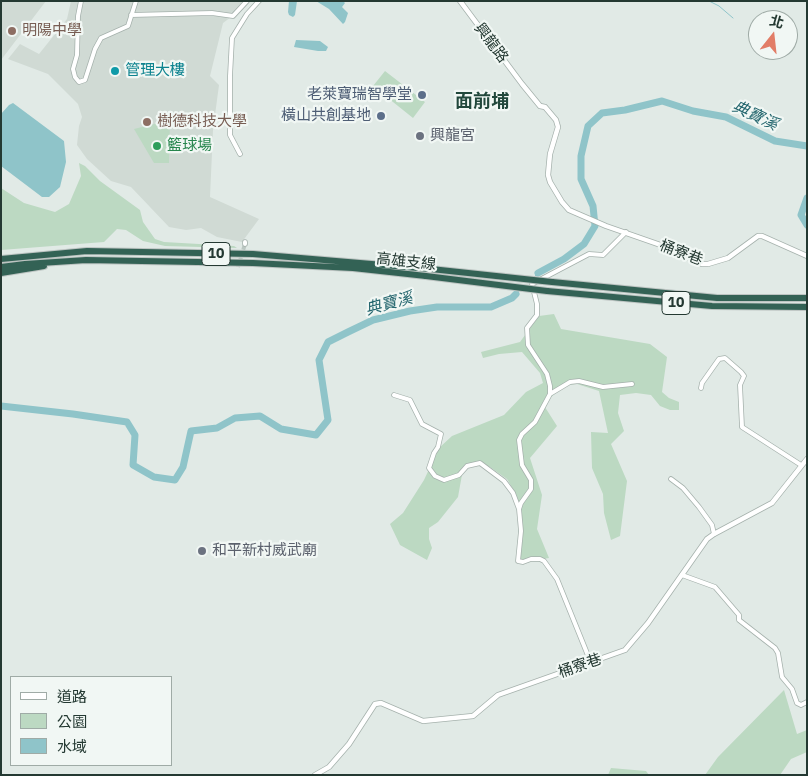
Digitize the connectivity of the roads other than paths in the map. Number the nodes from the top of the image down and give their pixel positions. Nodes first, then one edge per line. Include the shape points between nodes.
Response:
1 (81, 1) edge
2 (136, 1) edge
3 (247, 1) edge
4 (259, 1) edge
5 (460, 1) edge
6 (131, 15) junction
7 (240, 154) dead end
8 (587, 218) joint
9 (626, 232) junction
10 (807, 256) edge
11 (1, 258) edge
12 (74, 261) junction
13 (1, 267) edge
14 (1, 273) edge
15 (807, 298) edge
16 (807, 307) edge
17 (632, 384) dead end
18 (701, 388) dead end
19 (550, 394) junction
20 (394, 395) dead end
21 (807, 458) edge
22 (801, 465) junction
23 (671, 479) dead end
24 (519, 509) junction
25 (714, 534) junction
26 (682, 575) junction
27 (591, 663) junction
28 (807, 702) edge
29 (315, 775) edge

1 - 6 street via 73,68 79,82 85,80 101,38 128,26
2 - 6 street
3 - 6 street via 233,16 212,13
4 - 7 street via 232,38 230,135
5 - 8 street, 興龍路 via 522,84 558,124 548,167 550,182 566,207
8 - 9 street, 桶寮巷
9 - 10 street, 桶寮巷 via 702,264 728,258 758,236
9 - 19 street via 603,255 589,254 532,284 537,315 527,328 528,345 547,374
11 - 15 highway, 高雄支線 / 10, bridge via 87,251 253,254 717,298
12 - 13 highway, 高雄支線 / 10
12 - 14 highway
12 - 16 highway, 高雄支線 / 10, bridge via 253,262 352,268 712,306
17 - 19 street via 603,387 578,381
18 - 22 street via 719,359 725,358 744,376 740,385 742,427
19 - 24 street via 535,422 519,440 522,465 531,480 531,489
20 - 24 street via 410,400 422,424 441,434 429,468 435,476 444,480 459,475 467,466 484,464 504,480
21 - 22 street, 桶寮巷
22 - 25 street, 桶寮巷 via 772,503
23 - 25 street via 699,507 712,525
24 - 27 street via 522,531 518,561 540,559 557,579
25 - 26 street, 桶寮巷
26 - 27 street, 桶寮巷 via 629,647
26 - 28 street via 715,587 739,620 775,648 782,676 792,688 797,703
27 - 29 street, 桶寮巷 via 498,694 473,716 423,721 381,703 375,704 342,752 329,767

